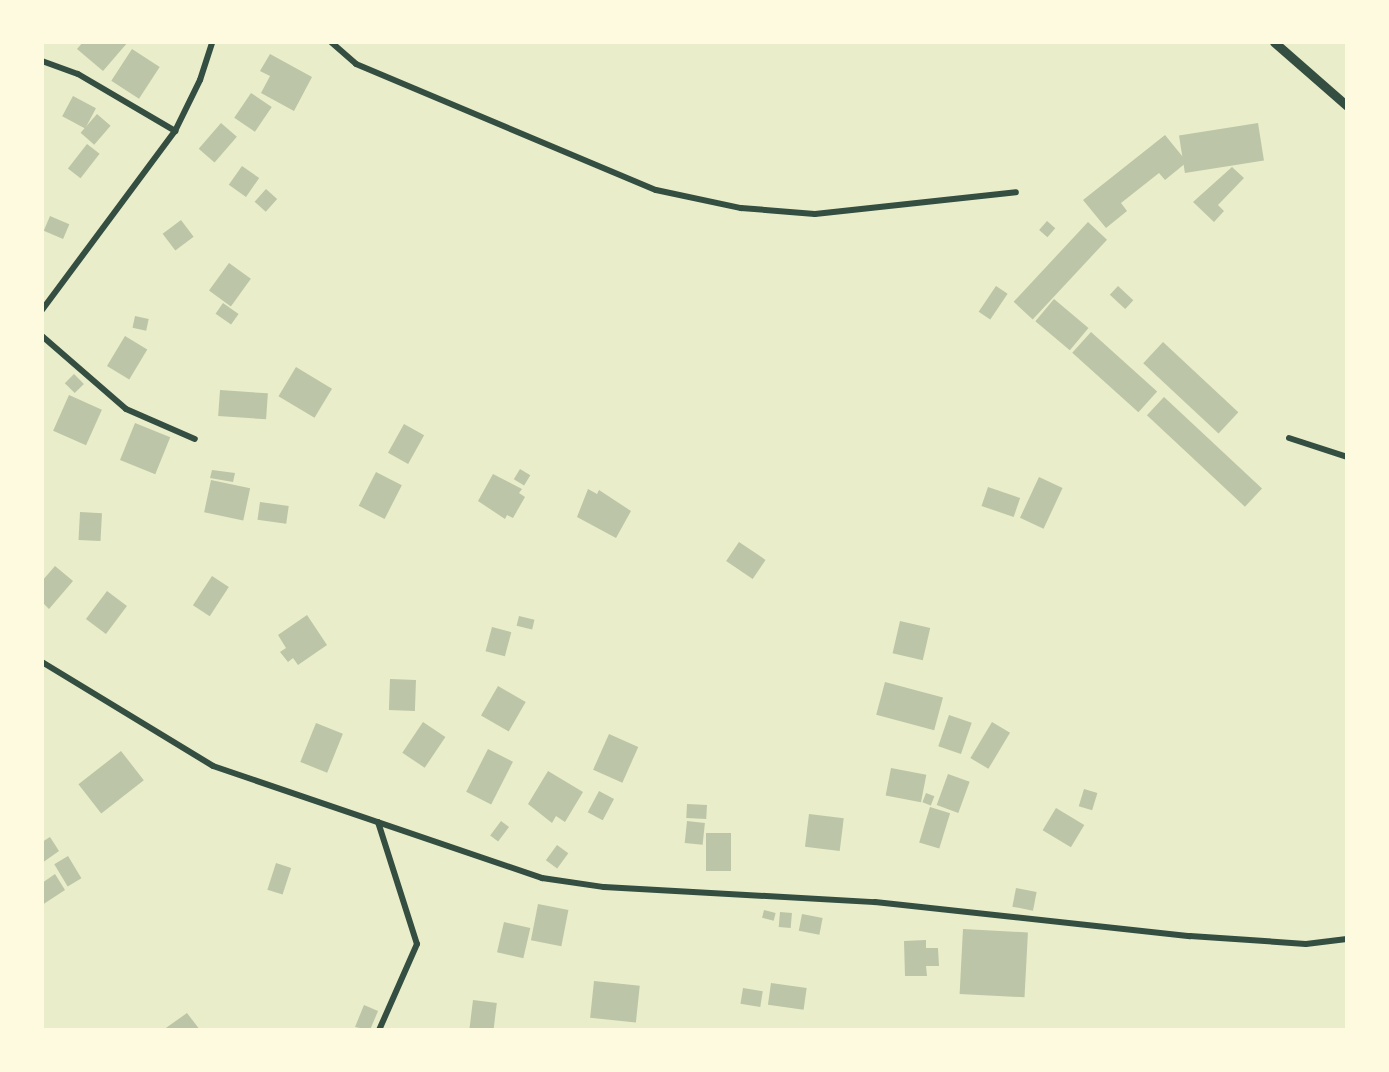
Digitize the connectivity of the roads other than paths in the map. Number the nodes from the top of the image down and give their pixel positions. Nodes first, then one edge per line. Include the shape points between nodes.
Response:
1 (212, 42) edge
2 (331, 42) edge
3 (1274, 42) edge
4 (42, 61) edge
5 (1347, 106) edge
6 (175, 131) junction
7 (1016, 192) dead end
8 (42, 310) edge
9 (42, 335) edge
10 (1289, 438) dead end
11 (195, 439) dead end
12 (1347, 457) edge
13 (42, 662) edge
14 (378, 822) junction
15 (1347, 939) edge
16 (379, 1030) edge

1 - 6 street via 200,80
2 - 7 street via 356,64 656,190 741,208 815,214
3 - 5 main road
4 - 6 street via 78,74
6 - 8 street
9 - 11 street via 126,409
10 - 12 street
13 - 14 street via 213,766
14 - 15 street via 542,878 604,887 875,902 1190,936 1306,944
14 - 16 street via 416,944

